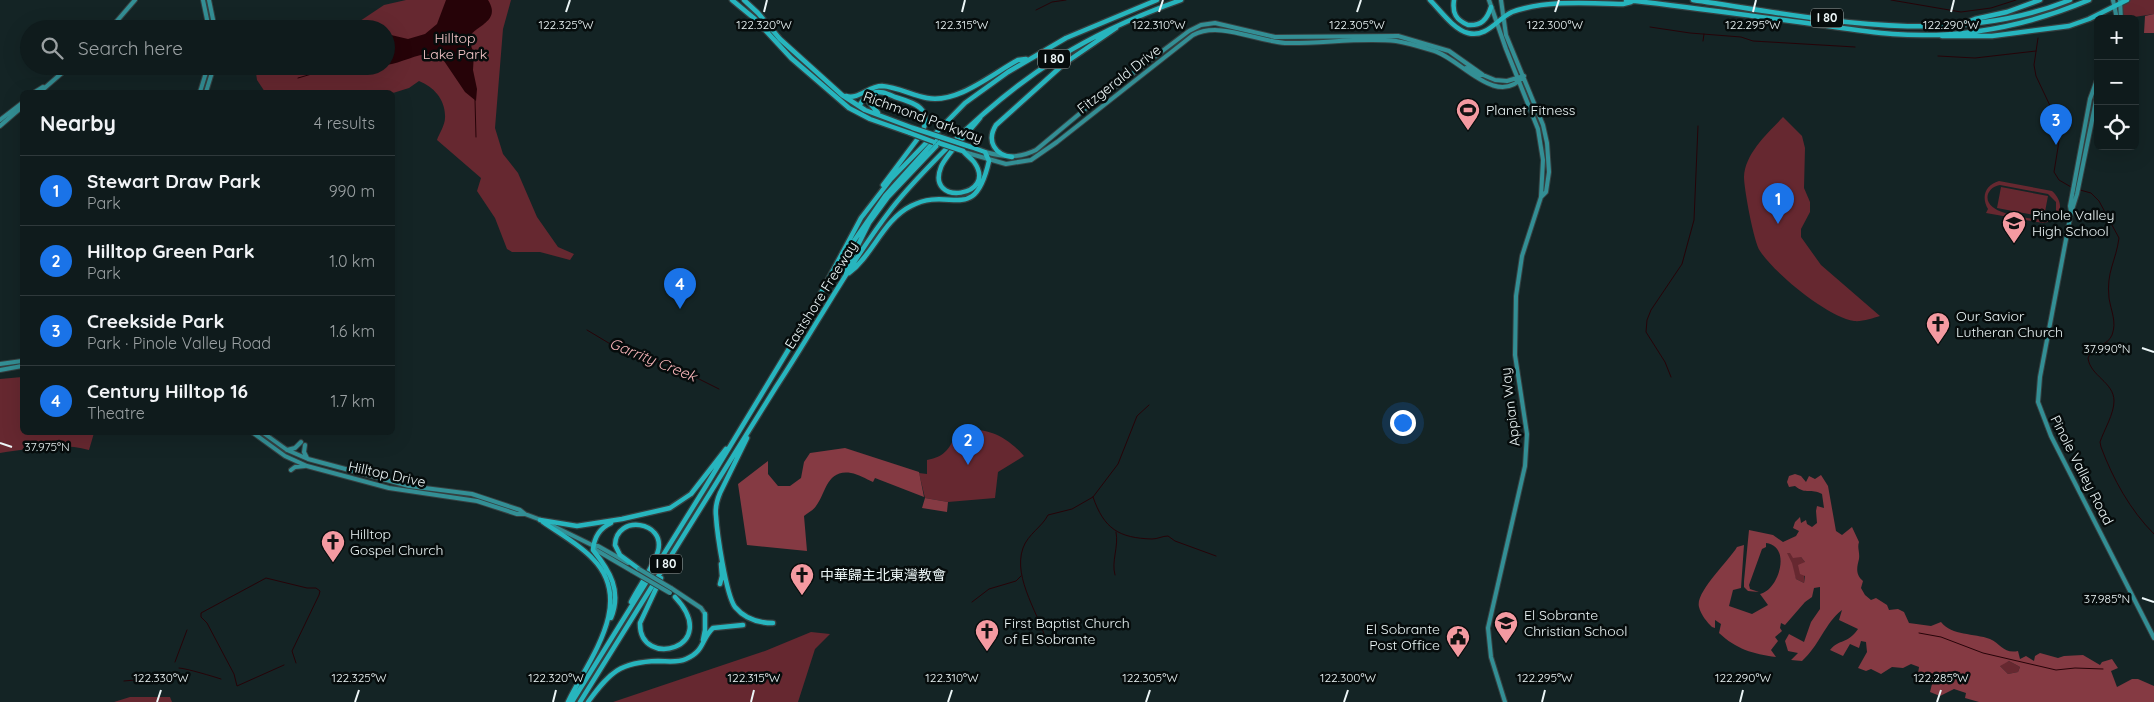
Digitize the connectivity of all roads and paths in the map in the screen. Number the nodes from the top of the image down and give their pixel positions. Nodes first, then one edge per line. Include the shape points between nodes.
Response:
1 (135, 0) edge
2 (203, 0) edge
3 (209, 0) edge
4 (732, 0) edge
5 (744, 0) edge
6 (1157, 0) edge
7 (1181, 0) edge
8 (1430, 0) edge
9 (1454, 0) edge
10 (1489, 0) edge
11 (1501, 0) edge
12 (1626, 0) edge
13 (1694, 0) edge
14 (2040, 0) edge
15 (2070, 0) edge
16 (2089, 0) edge
17 (2113, 0) edge
18 (2127, 0) edge
19 (1635, 1) edge
20 (2120, 2) edge
21 (2115, 6) junction
22 (1491, 8) junction
23 (2116, 15) edge
24 (2121, 15) edge
25 (1503, 18) junction
26 (118, 20) edge
27 (207, 20) edge
28 (213, 20) edge
29 (1125, 22) junction
30 (1496, 25) junction
31 (1961, 25) junction
32 (1936, 34) junction
33 (1450, 58) junction
34 (1029, 59) junction
35 (1468, 64) junction
36 (1463, 68) junction
37 (1483, 74) junction
38 (60, 75) edge
39 (205, 75) edge
40 (211, 75) edge
41 (1524, 76) junction
42 (1518, 80) junction
43 (50, 84) junction
44 (2094, 88) edge
45 (39, 90) edge
46 (42, 90) edge
47 (201, 90) edge
48 (207, 90) edge
49 (885, 93) junction
50 (862, 94) junction
51 (842, 95) junction
52 (20, 105) edge
53 (856, 105) junction
54 (2095, 105) edge
55 (990, 106) junction
56 (20, 109) edge
57 (886, 118) junction
58 (0, 120) edge
59 (0, 126) edge
60 (941, 137) junction
61 (936, 143) junction
62 (963, 152) junction
63 (986, 152) junction
64 (1012, 157) junction
65 (990, 161) junction
66 (916, 163) junction
67 (2077, 183) junction
68 (1541, 197) junction
69 (876, 198) junction
70 (846, 275) junction
71 (807, 319) junction
72 (20, 361) edge
73 (0, 364) edge
74 (20, 366) edge
75 (0, 370) edge
76 (752, 426) junction
77 (256, 435) edge
78 (266, 435) edge
79 (301, 442) dead end
80 (732, 442) junction
81 (305, 446) dead end
82 (287, 450) junction
83 (308, 459) junction
84 (307, 466) junction
85 (291, 470) dead end
86 (525, 514) junction
87 (622, 519) junction
88 (540, 520) junction
89 (594, 546) junction
90 (720, 548) junction
91 (673, 554) junction
92 (639, 569) junction
93 (720, 584) dead end
94 (675, 597) joint
95 (705, 614) joint
96 (773, 623) dead end
97 (742, 625) dead end
98 (602, 636) junction
99 (613, 636) junction
100 (2154, 638) edge
101 (693, 655) junction
102 (568, 702) edge
103 (572, 702) edge
104 (580, 702) edge
105 (588, 702) edge
106 (1504, 702) edge

1 - 26 main road
2 - 27 main road
3 - 28 main road
4 - 61 highway, Richmond Parkway, bridge via 842,103 870,120
5 - 51 highway, Richmond Parkway via 780,39
6 - 34 highway, Eastshore Freeway / I 80 via 1066,38
7 - 29 highway, Eastshore Freeway / I 80
8 - 30 highway via 1454,25 1468,33
9 - 22 highway via 1456,17 1468,25 1475,26 1485,20
10 - 22 main road, Appian Way
11 - 25 main road, Appian Way
12 - 19 highway, I 80
13 - 31 highway, I 80 via 1889,26
14 - 31 highway
15 - 31 highway, I 80 via 2016,17
16 - 32 highway, I 80 via 2015,25
17 - 21 main road
18 - 20 highway
19 - 25 highway via 1623,4 1561,2 1520,10
19 - 32 highway, I 80 via 1871,32
20 - 21 highway
20 - 24 main road
21 - 23 main road
21 - 32 highway via 2069,26 1984,36
22 - 30 main road, Appian Way
25 - 30 highway
25 - 41 main road, Appian Way via 1506,35
29 - 55 highway, Eastshore Freeway / I 80 via 1052,60
29 - 64 highway via 1065,63 996,124 991,137 994,148 1000,154
30 - 42 main road, Appian Way
33 - 35 main road
33 - 36 main road, Fitzgerald Drive
33 - 65 main road, Fitzgerald Drive via 1394,41 1285,43 1221,30 1202,31 1038,156 1013,164
34 - 50 highway via 1018,60 948,98 927,98 883,86
34 - 69 highway, Eastshore Freeway / I 80 via 966,103 907,161
35 - 37 main road, Fitzgerald Drive
35 - 64 main road, Fitzgerald Drive via 1444,49 1398,36 1275,37 1222,25 1201,25 1097,100 1036,150
36 - 37 main road
36 - 42 main road, Fitzgerald Drive via 1494,86 1507,86
37 - 42 main road, Fitzgerald Drive via 1501,81
38 - 43 main road
39 - 47 main road
40 - 48 main road
41 - 42 main road, Fitzgerald Drive
41 - 68 main road, Appian Way via 1547,143 1549,172 1546,192
42 - 68 main road, Appian Way via 1541,139
43 - 45 main road
43 - 46 main road
44 - 67 main road, Pinole Valley Road
49 - 53 highway via 872,93
49 - 57 highway via 873,96 869,102
49 - 69 highway via 915,103 925,115 925,126
50 - 51 highway via 850,98
50 - 53 highway
51 - 53 highway, Richmond Parkway
52 - 58 main road
53 - 57 highway, Richmond Parkway
54 - 67 main road, Pinole Valley Road
55 - 62 highway via 942,165 941,184 955,194 963,194 974,187 978,176 974,162
55 - 70 highway, Eastshore Freeway / I 80 via 903,194
56 - 59 main road
57 - 60 highway, Richmond Parkway, bridge
60 - 61 highway, bridge
60 - 63 highway, Richmond Parkway, bridge
61 - 62 highway, Richmond Parkway, bridge
61 - 66 highway
62 - 65 main road, Fitzgerald Drive
63 - 64 main road, Fitzgerald Drive
63 - 65 highway
65 - 70 highway via 983,184 974,195 964,200 924,201 904,210
66 - 70 highway via 869,223
66 - 71 highway via 885,196 856,236
67 - 100 main road, Pinole Valley Road via 2038,402 2051,436
68 - 106 main road, Appian Way via 1522,256 1516,300 1515,354 1526,423 1525,466 1488,628 1491,657
69 - 71 highway, Eastshore Freeway / I 80 via 845,245
70 - 76 highway, Eastshore Freeway / I 80
71 - 80 highway, Eastshore Freeway / I 80
72 - 73 main road
74 - 75 main road
76 - 90 highway via 717,500
76 - 91 highway, Eastshore Freeway / I 80
77 - 84 main road, Hilltop Drive via 285,456
78 - 82 main road, Hilltop Drive
79 - 82 main road
80 - 87 highway via 681,502 662,511
80 - 99 highway, Eastshore Freeway / I 80
81 - 83 main road
82 - 83 main road, Hilltop Drive
83 - 86 main road, Hilltop Drive via 409,486 472,494
84 - 85 main road
84 - 86 main road, Hilltop Drive via 398,490 467,499
86 - 88 main road, Hilltop Drive
87 - 88 highway via 573,526
87 - 89 highway via 604,526
88 - 89 main road, Hilltop Drive
88 - 98 highway via 587,553 603,571 611,607
89 - 92 main road, Hilltop Drive
89 - 94 main road, Hilltop Drive, bridge
89 - 98 highway via 593,550 610,574 616,596 612,616
90 - 93 highway
90 - 96 highway via 729,595 735,607 750,618
91 - 94 highway via 640,623 644,639 656,648 673,649 688,634 689,616
91 - 104 highway, Eastshore Freeway / I 80
92 - 95 main road, Hilltop Drive, bridge via 701,608
92 - 99 highway via 620,555 615,545 619,532 636,524 647,526 654,532 658,538 658,550
95 - 101 highway via 704,638
97 - 101 highway via 713,628 701,649
98 - 102 highway
99 - 103 highway, Eastshore Freeway / I 80
101 - 105 highway via 678,661 640,662 621,667 607,678

